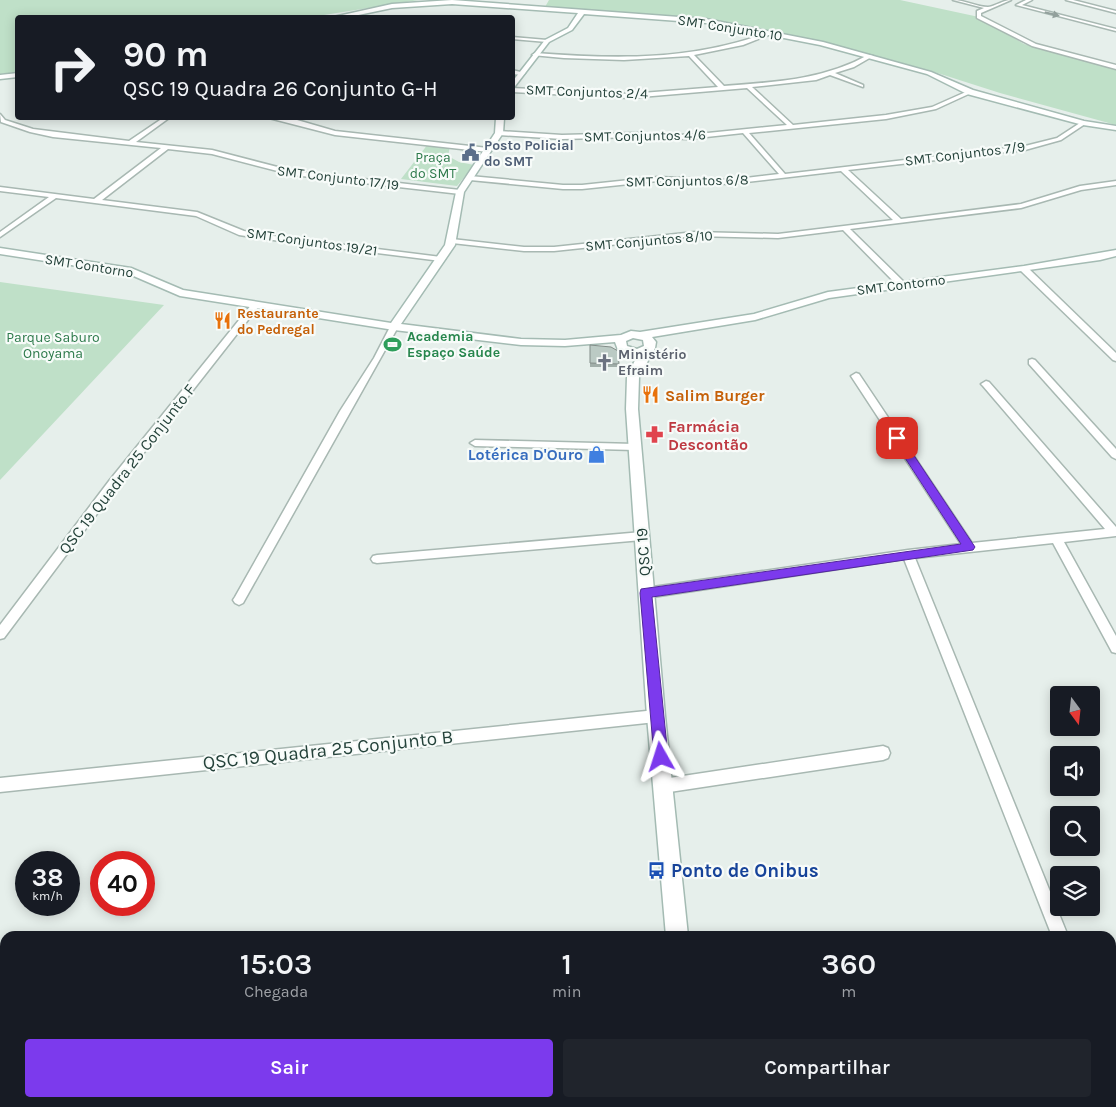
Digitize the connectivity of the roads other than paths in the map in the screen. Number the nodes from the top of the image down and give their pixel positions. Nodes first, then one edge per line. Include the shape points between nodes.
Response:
1 (545, 0) edge
2 (955, 0) edge
3 (1005, 0) edge
4 (1027, 0) edge
5 (1068, 0) edge
6 (1081, 0) edge
7 (538, 8) junction
8 (988, 8) junction
9 (1116, 10) edge
10 (583, 12) junction
11 (343, 15) edge
12 (1116, 30) edge
13 (769, 34) junction
14 (515, 38) edge
15 (547, 41) junction
16 (690, 54) junction
17 (535, 55) junction
18 (870, 56) junction
19 (1116, 67) edge
20 (515, 72) edge
21 (522, 73) junction
22 (832, 74) junction
23 (15, 75) edge
24 (0, 77) edge
25 (515, 84) edge
26 (748, 86) junction
27 (861, 86) dead end
28 (722, 88) junction
29 (515, 89) edge
30 (970, 92) junction
31 (0, 116) edge
32 (163, 120) edge
33 (284, 120) edge
34 (500, 120) edge
35 (1083, 123) junction
36 (791, 126) junction
37 (1116, 128) edge
38 (744, 131) junction
39 (499, 133) junction
40 (129, 144) junction
41 (166, 148) junction
42 (488, 150) junction
43 (842, 168) junction
44 (784, 176) junction
45 (470, 178) junction
46 (1116, 183) edge
47 (0, 189) edge
48 (460, 192) junction
49 (55, 196) junction
50 (96, 201) junction
51 (899, 221) junction
52 (845, 228) junction
53 (0, 235) edge
54 (452, 240) junction
55 (1, 252) edge
56 (1116, 253) edge
57 (441, 259) junction
58 (1024, 269) junction
59 (902, 285) junction
60 (255, 306) junction
61 (394, 327) junction
62 (687, 327) junction
63 (640, 335) junction
64 (623, 345) junction
65 (648, 346) junction
66 (1116, 358) edge
67 (1032, 362) dead end
68 (856, 376) dead end
69 (633, 377) junction
70 (986, 384) dead end
71 (475, 443) dead end
72 (635, 447) junction
73 (1116, 455) edge
74 (1115, 532) edge
75 (642, 536) junction
76 (1057, 540) junction
77 (969, 547) junction
78 (908, 554) junction
79 (377, 559) dead end
80 (646, 593) junction
81 (239, 600) dead end
82 (0, 634) edge
83 (1116, 648) edge
84 (656, 716) junction
85 (883, 753) dead end
86 (0, 785) edge
87 (663, 786) junction
88 (677, 931) edge
89 (1058, 931) edge

1 - 7 street
2 - 8 street
3 - 8 street
4 -> 12 street via 1018,5
5 - 9 street
6 - 9 street
7 - 10 street, SMT Conjunto 10
7 - 11 street, SMT Conjunto 10 via 432,3
8 - 19 street via 979,12 978,17 1028,42
10 - 13 street, SMT Conjunto 10 via 706,21
10 - 15 street via 570,29
13 - 16 street via 735,47
13 - 18 street, SMT Conjunto 10
14 - 15 street
15 - 17 street
16 - 17 street via 603,59
16 - 28 street
17 - 21 street
18 - 22 street
18 - 30 street, SMT Conjunto 10 via 929,73
20 - 21 street
21 - 25 street
22 - 26 street
22 - 27 street
23 - 24 street
26 - 28 street
26 - 36 street
28 - 29 street, SMT Conjuntos 2/4 via 630,96
30 - 35 street, SMT Conjunto 10
30 - 36 street, SMT Conjuntos 4/6 via 934,108 913,112
31 - 40 street, SMT Conjunto 17/19 via 3,121 41,133
32 - 40 street
33 - 42 street via 335,133
34 - 39 street
35 - 37 street, SMT Conjunto 10
35 - 43 street, SMT Conjuntos 7/9 via 1059,139 1025,148
36 - 38 street, SMT Conjuntos 4/6
38 - 39 street, SMT Conjuntos 4/6 via 688,136 636,134 576,138
38 - 44 street
39 - 42 street
40 - 41 street, SMT Conjunto 17/19
41 - 48 street, SMT Conjunto 17/19 via 226,155 293,174
41 - 50 street
42 - 45 street
43 - 44 street, SMT Conjuntos 7/9
43 - 51 street
44 - 45 street, SMT Conjuntos 6/8 via 728,182 658,179 582,187
45 - 48 street
46 - 51 street, SMT Conjuntos 8/10 via 1067,191 1021,206
47 - 49 street, SMT Conjuntos 19/21
48 - 54 street
49 - 50 street, SMT Conjuntos 19/21
49 - 53 street
50 - 57 street, SMT Conjuntos 19/21 via 197,214 242,233 258,236
51 - 52 street, SMT Conjuntos 8/10
52 - 54 street, SMT Conjuntos 8/10 via 772,237 695,234 554,249 524,249
52 - 59 street
54 - 57 street
55 - 60 street, SMT Contorno via 131,272 180,293
56 - 58 street, SMT Contorno
57 - 61 street
58 - 59 street, SMT Contorno
58 - 66 street
59 - 62 street, SMT Contorno via 828,295 755,317
60 - 61 street, SMT Contorno
60 - 82 street, QSC 19 Quadra 25 Conjunto F via 113,484
61 - 64 street, SMT Contorno via 521,342 590,341
61 - 81 street
62 - 63 street, SMT Contorno
62 - 65 street, SMT Contorno via 673,331
63 - 64 street, SMT Contorno via 631,334
63 - 65 street via 647,338
64 - 65 street via 637,353
64 - 69 street, QSC 19
65 - 69 street, QSC 19
67 - 73 street
68 - 77 street
69 - 72 street, QSC 19
70 - 74 street
71 - 72 street
72 - 75 street, QSC 19
74 - 76 street
75 - 79 street
75 - 80 street, QSC 19
76 - 77 street
76 - 83 street
77 - 78 street
78 - 80 street
78 - 89 street
80 - 84 street, QSC 19
84 - 86 street, QSC 19 Quadra 25 Conjunto B
84 - 87 street, QSC 19
85 - 87 street
87 - 88 street, QSC 19

